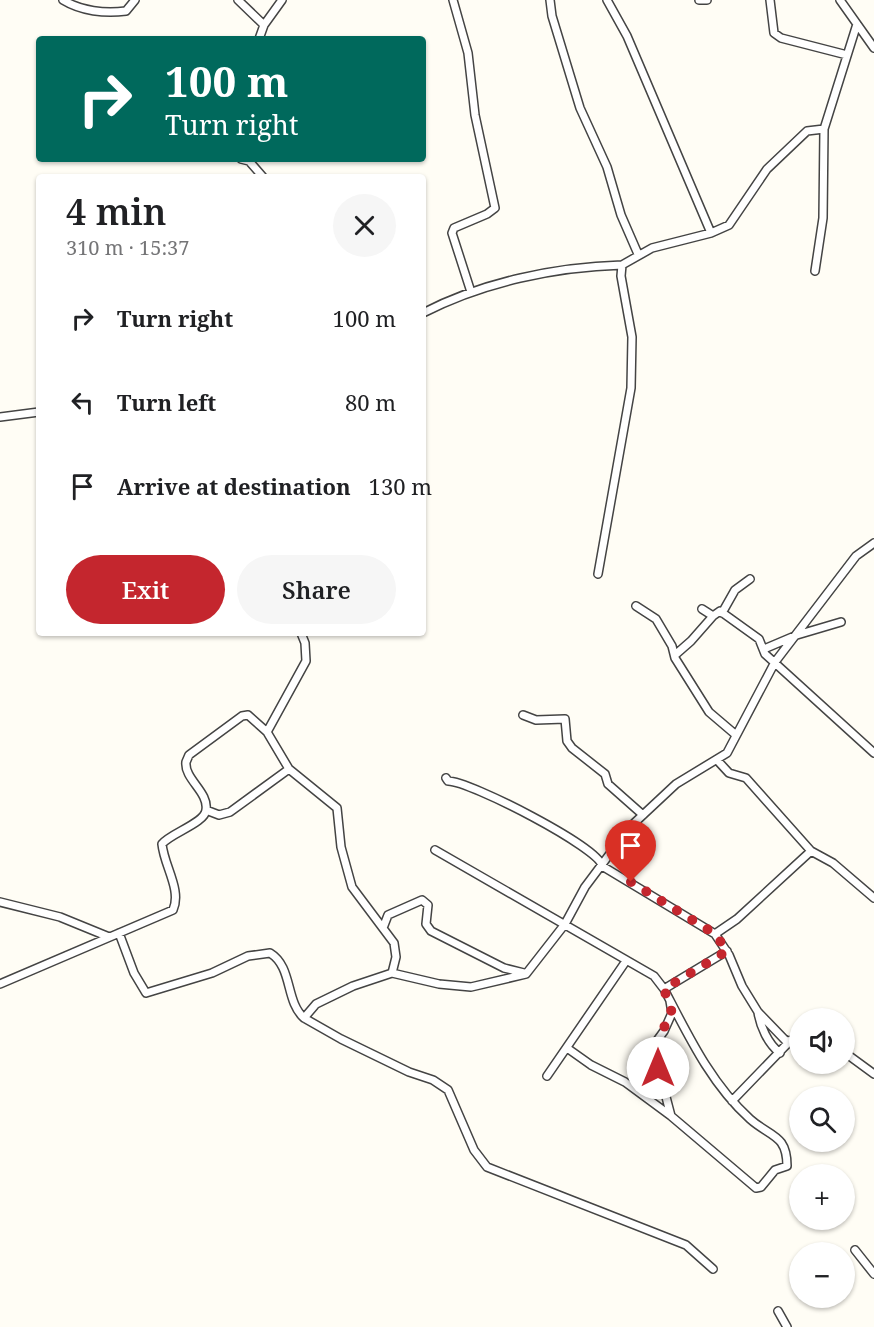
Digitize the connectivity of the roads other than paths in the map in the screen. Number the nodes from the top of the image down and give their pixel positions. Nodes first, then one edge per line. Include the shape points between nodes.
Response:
1 (63, 0) edge
2 (135, 0) edge
3 (238, 0) edge
4 (282, 0) edge
5 (453, 0) edge
6 (550, 0) edge
7 (607, 0) edge
8 (699, 0) edge
9 (707, 0) edge
10 (770, 0) edge
11 (840, 0) edge
12 (857, 24) junction
13 (264, 25) junction
14 (260, 36) edge
15 (874, 48) edge
16 (847, 55) junction
17 (824, 129) junction
18 (250, 162) edge
19 (260, 174) edge
20 (711, 233) junction
21 (638, 254) junction
22 (622, 265) junction
23 (815, 271) dead end
24 (471, 292) junction
25 (426, 312) edge
26 (36, 412) edge
27 (0, 417) edge
28 (874, 543) edge
29 (598, 574) dead end
30 (750, 579) dead end
31 (636, 606) dead end
32 (702, 609) dead end
33 (722, 613) junction
34 (713, 615) junction
35 (841, 622) dead end
36 (797, 635) junction
37 (302, 636) edge
38 (764, 649) junction
39 (675, 655) junction
40 (775, 662) junction
41 (523, 715) dead end
42 (267, 732) junction
43 (736, 735) junction
44 (874, 753) edge
45 (717, 760) junction
46 (289, 769) junction
47 (447, 778) dead end
48 (206, 810) junction
49 (643, 815) junction
50 (435, 850) dead end
51 (811, 851) junction
52 (602, 866) junction
53 (874, 898) edge
54 (0, 902) edge
55 (565, 924) junction
56 (383, 928) junction
57 (119, 933) junction
58 (715, 934) junction
59 (109, 937) junction
60 (727, 951) junction
61 (626, 961) junction
62 (392, 973) junction
63 (526, 974) junction
64 (0, 984) edge
65 (664, 989) junction
66 (670, 1001) junction
67 (758, 1012) junction
68 (304, 1018) junction
69 (789, 1041) edge
70 (789, 1042) edge
71 (567, 1048) junction
72 (780, 1053) junction
73 (855, 1060) edge
74 (874, 1074) edge
75 (547, 1076) dead end
76 (732, 1101) junction
77 (671, 1116) junction
78 (855, 1250) dead end
79 (713, 1269) dead end
80 (874, 1274) edge
81 (778, 1311) dead end
82 (788, 1327) edge

1 - 2 street via 75,7 113,13 126,11
3 - 13 street
4 - 13 street
5 - 24 street via 468,53 475,115 495,208 454,228 452,233
6 - 21 street via 580,108 607,167
7 - 20 street via 627,36
8 - 9 street
10 - 16 street via 774,33
11 - 12 street
12 - 15 street
12 - 16 street
13 - 14 street
16 - 17 street
17 - 20 street via 807,131 767,169 729,225
17 - 23 street via 823,218
18 - 19 street
20 - 21 street
21 - 22 street
22 - 24 street via 555,271
22 - 29 street via 632,337 631,388
24 - 25 street
26 - 27 street
28 - 36 street via 856,556
30 - 33 street via 735,590
31 - 39 street via 656,619
32 - 34 street
33 - 34 street
33 - 38 street via 759,639
34 - 39 street
35 - 36 street
36 - 38 street
36 - 40 street
37 - 42 street via 306,661
38 - 40 street
39 - 43 street via 709,712
40 - 43 street
40 - 44 street
41 - 49 street via 536,720 565,719 567,741 572,748 605,774 608,784
42 - 46 street
42 - 48 street via 248,715 242,716 189,755 185,766
43 - 45 street via 727,753
45 - 49 street via 676,784
45 - 51 street via 729,773 746,778
46 - 48 street via 230,812 219,815
46 - 56 street via 337,808 341,847 352,887
47 - 52 street via 503,801 546,825 597,856
48 - 57 street via 202,818 162,844 177,903 173,910
49 - 52 street
50 - 55 street
51 - 53 street via 833,863
51 - 58 street via 737,919
52 - 55 street via 585,887
52 - 58 street
54 - 59 street via 60,917
55 - 61 street
55 - 63 street
56 - 62 street via 396,951
56 - 63 street via 388,915 422,900 428,904 426,924 431,931 504,968
57 - 59 street
57 - 68 street via 146,993 213,973 248,956 270,953 283,967 292,1000
58 - 60 street
59 - 64 street
60 - 65 street
60 - 67 street
61 - 65 street via 654,976
61 - 71 street
62 - 63 street via 471,987
62 - 68 street via 352,986 316,1004
65 - 66 street
66 - 76 street via 711,1074
66 - 77 street via 672,1013 656,1042 655,1055
67 - 69 street
67 - 72 street via 759,1022
68 - 79 street via 341,1040 448,1090 474,1150 487,1167 686,1245
70 - 72 street
71 - 75 street
71 - 77 street via 625,1082
72 - 76 street
73 - 74 street
76 - 77 street via 778,1138 787,1151 786,1166 775,1170 761,1187 756,1188
78 - 80 street
81 - 82 street

